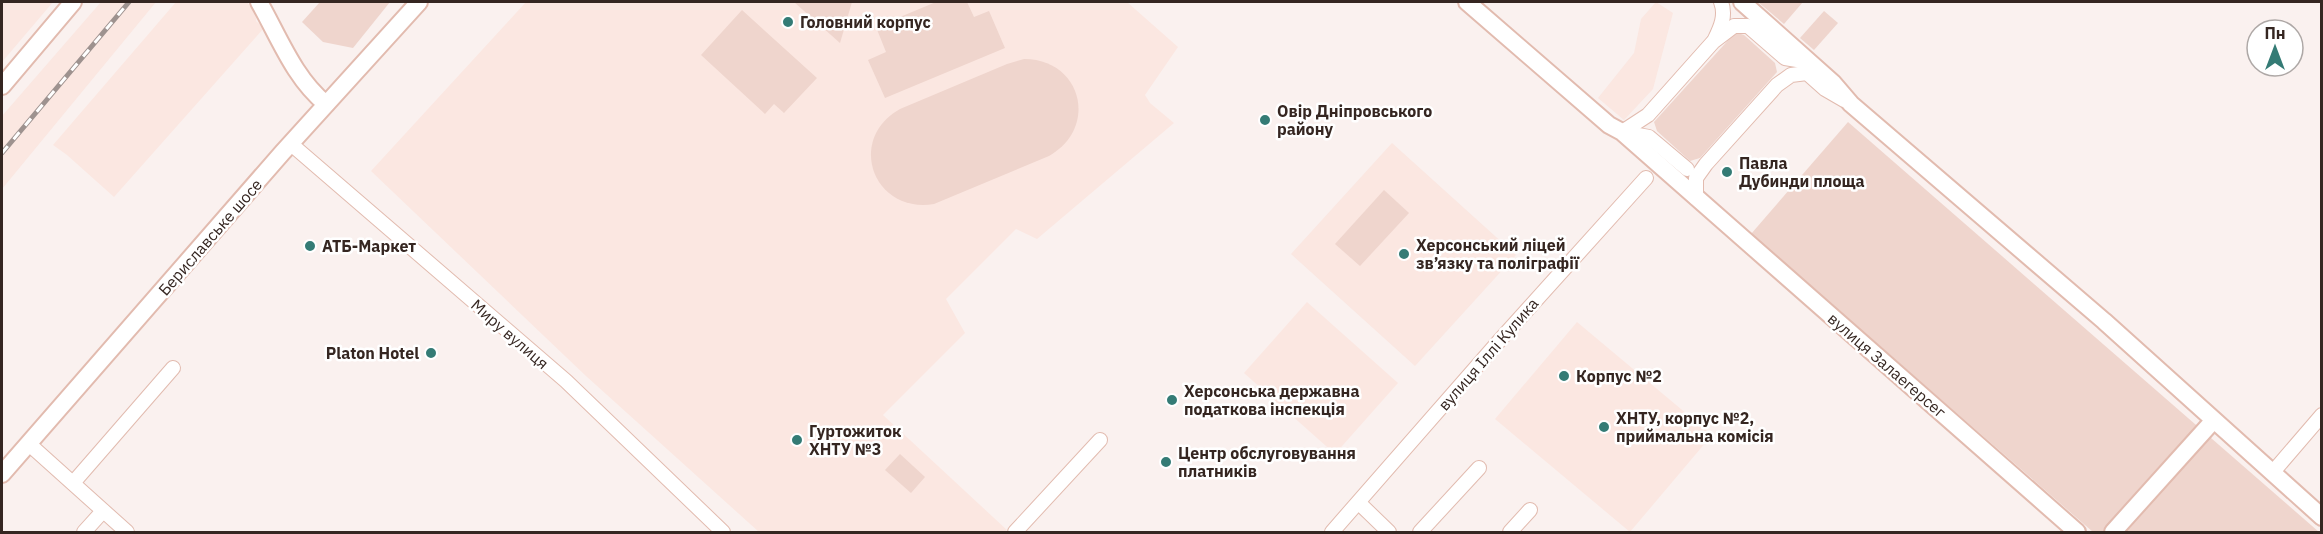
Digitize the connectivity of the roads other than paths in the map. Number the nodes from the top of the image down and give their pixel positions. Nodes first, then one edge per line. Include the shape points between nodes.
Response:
1 (73, 2) edge
2 (259, 2) edge
3 (419, 2) edge
4 (1467, 2) edge
5 (1721, 2) edge
6 (1742, 2) edge
7 (1782, 38) junction
8 (1713, 42) junction
9 (1785, 58) junction
10 (1809, 62) junction
11 (1777, 85) junction
12 (2, 86) edge
13 (326, 104) junction
14 (1851, 104) junction
15 (1648, 115) junction
16 (1623, 132) junction
17 (1649, 137) junction
18 (291, 144) junction
19 (1648, 155) junction
20 (1706, 164) junction
21 (1687, 170) junction
22 (1670, 174) junction
23 (1646, 178) junction
24 (1696, 198) junction
25 (173, 368) dead end
26 (2322, 415) edge
27 (2213, 421) junction
28 (1100, 440) dead end
29 (29, 444) junction
30 (1479, 468) dead end
31 (2273, 472) junction
32 (2, 474) edge
33 (73, 483) junction
34 (1359, 503) junction
35 (1530, 510) dead end
36 (103, 511) junction
37 (2322, 517) edge
38 (84, 532) edge
39 (128, 532) edge
40 (723, 532) edge
41 (1015, 532) edge
42 (1332, 532) edge
43 (1389, 532) edge
44 (1420, 532) edge
45 (1510, 532) edge
46 (2077, 532) edge
47 (2113, 532) edge

1 - 12 main road
2 - 13 main road via 297,71
3 - 13 main road, Бериславське шосе
4 - 16 main road via 1609,126
5 - 8 street via 1722,25
6 - 7 main road
7 - 9 street
7 - 10 main road
8 - 9 street via 1734,26 1748,26
8 - 15 street
9 - 10 street
9 - 11 street via 1785,71
10 - 14 main road
11 - 14 street via 1791,75 1807,74
11 - 20 street
13 - 18 main road, Бериславське шосе
14 - 27 main road via 2104,321
15 - 16 street
15 - 17 street
16 - 17 street
16 - 19 main road, вулиця Залаегерсег
17 - 19 street
17 - 21 street
18 - 29 main road, Бериславське шосе
18 - 40 street, Миру вулиця via 566,381
19 - 22 main road, вулиця Залаегерсег
19 - 23 street
20 - 21 street
20 - 24 street via 1696,178
21 - 22 street
22 - 23 street
22 - 24 main road, вулиця Залаегерсег
23 - 34 street, вулиця Іллі Кулика
24 - 46 main road, вулиця Залаегерсег
25 - 33 street
26 - 31 street
27 - 31 main road
27 - 47 main road
28 - 41 street
29 - 32 main road, Бериславське шосе
29 - 33 street
30 - 44 street
31 - 37 main road
33 - 36 street
34 - 42 street, вулиця Іллі Кулика
34 - 43 street
35 - 45 street
36 - 38 street
36 - 39 street

